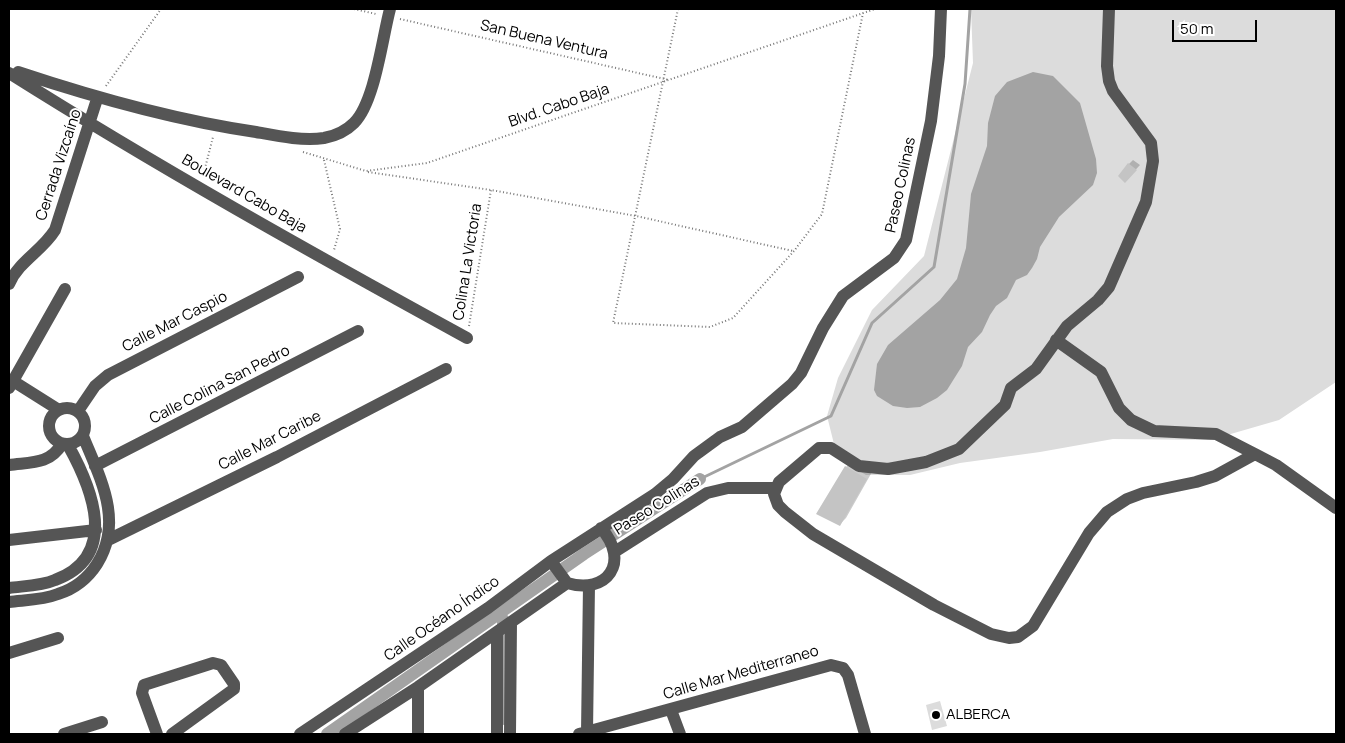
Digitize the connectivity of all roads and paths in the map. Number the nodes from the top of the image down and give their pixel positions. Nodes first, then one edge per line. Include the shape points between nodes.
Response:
1 (161, 9) edge
2 (354, 9) edge
3 (678, 9) edge
4 (875, 9) edge
5 (941, 9) edge
6 (1109, 9) edge
7 (389, 13) edge
8 (863, 13) junction
9 (9, 71) edge
10 (662, 78) junction
11 (671, 80) junction
12 (661, 83) junction
13 (97, 99) junction
14 (90, 124) junction
15 (216, 126) junction
16 (298, 150) dead end
17 (324, 159) junction
18 (366, 171) junction
19 (200, 188) junction
20 (491, 190) junction
21 (636, 216) junction
22 (794, 251) junction
23 (330, 262) junction
24 (298, 277) dead end
25 (9, 284) edge
26 (65, 289) dead end
27 (358, 331) dead end
28 (467, 338) joint
29 (1056, 340) junction
30 (446, 369) dead end
31 (11, 384) edge
32 (59, 410) junction
33 (78, 411) junction
34 (83, 436) junction
35 (65, 444) junction
36 (1255, 454) junction
37 (9, 465) edge
38 (95, 466) junction
39 (775, 488) junction
40 (1336, 508) edge
41 (96, 530) junction
42 (609, 539) junction
43 (9, 540) edge
44 (108, 540) junction
45 (559, 572) junction
46 (590, 585) junction
47 (9, 588) edge
48 (9, 602) edge
49 (511, 623) junction
50 (498, 631) junction
51 (58, 638) dead end
52 (9, 653) edge
53 (418, 687) junction
54 (671, 710) junction
55 (102, 722) dead end
56 (583, 733) edge
57 (64, 734) edge
58 (157, 734) edge
59 (172, 734) edge
60 (300, 734) edge
61 (345, 734) edge
62 (418, 734) edge
63 (497, 734) edge
64 (510, 734) edge
65 (680, 734) edge
66 (864, 734) edge

1 - 13 path
2 - 7 path, San Buena Ventura
3 - 10 path
4 - 8 path, Blvd. Cabo Baja
5 - 42 street, Paseo Colinas via 931,121 912,215 901,251 843,296 823,328 802,373 782,395 742,427 720,437 694,456
6 - 29 street via 1107,75 1113,91 1151,143 1152,172 1146,202 1112,283 1104,295 1074,319
7 - 10 path, San Buena Ventura
7 - 15 street, Boulevard Cabo Baja via 368,100 361,115 347,130 323,138 303,138
8 - 11 path, Blvd. Cabo Baja
8 - 22 path via 822,214
9 - 13 street, Boulevard Cabo Baja
9 - 14 street, Boulevard Cabo Baja
10 - 11 path, San Buena Ventura
10 - 12 path
11 - 12 path, Blvd. Cabo Baja
12 - 18 path, Blvd. Cabo Baja via 427,163
12 - 21 path
13 - 14 street, Cerrada Vizcaíno
13 - 15 street, Boulevard Cabo Baja
14 - 19 street, Boulevard Cabo Baja
14 - 25 street, Cerrada Vizcaíno via 55,230 21,264
15 - 19 path
16 - 17 path, Blvd. Cabo Baja
17 - 18 path, Blvd. Cabo Baja
17 - 23 path via 340,228
18 - 20 path
19 - 23 street, Boulevard Cabo Baja
20 - 21 path
20 - 28 path, Colina La Victoria
21 - 22 path
21 - 22 path via 613,323 710,327 733,318
23 - 28 street, Boulevard Cabo Baja
24 - 33 street, Calle Mar Caspio via 108,375 95,386
26 - 31 street
27 - 38 street, Calle Colina San Pedro
29 - 36 street via 1101,372 1119,408 1131,420 1154,431 1216,434
29 - 39 street via 1036,369 1011,388 1005,405 959,449 926,462 888,469 859,466 830,448 819,448
30 - 44 street, Calle Mar Caribe
31 - 32 street
32 - 33 street
32 - 35 street via 52,415 50,432 54,439
33 - 34 street via 86,423
34 - 35 street via 76,442
34 - 38 street
35 - 37 street via 48,459
35 - 41 street via 81,467 93,501
36 - 39 street via 1215,476 1142,493 1106,512 1093,526 1032,626 1018,637 1009,638 991,634 934,605 813,534 778,505
36 - 40 street
38 - 44 street via 110,513
39 - 42 street, Paseo Colinas via 728,488 707,493
41 - 43 street
41 - 47 street via 86,556 67,573 55,580
42 - 45 street, Calle Océano Índico
42 - 46 street via 615,560 610,572
44 - 48 street via 95,566 72,588 46,598
45 - 46 street
45 - 49 street, Calle Océano Índico
45 - 60 street, Calle Océano Índico via 488,608
46 - 56 street
49 - 50 street, Calle Océano Índico
49 - 64 street
50 - 53 street, Calle Océano Índico
50 - 63 street
51 - 52 street
53 - 61 street, Calle Océano Índico
53 - 62 street
54 - 56 street, Calle Mar Mediterraneo
54 - 65 street
54 - 66 street, Calle Mar Mediterraneo via 835,665 848,675
55 - 57 street
58 - 59 street via 142,693 144,685 213,664 221,665 234,689

